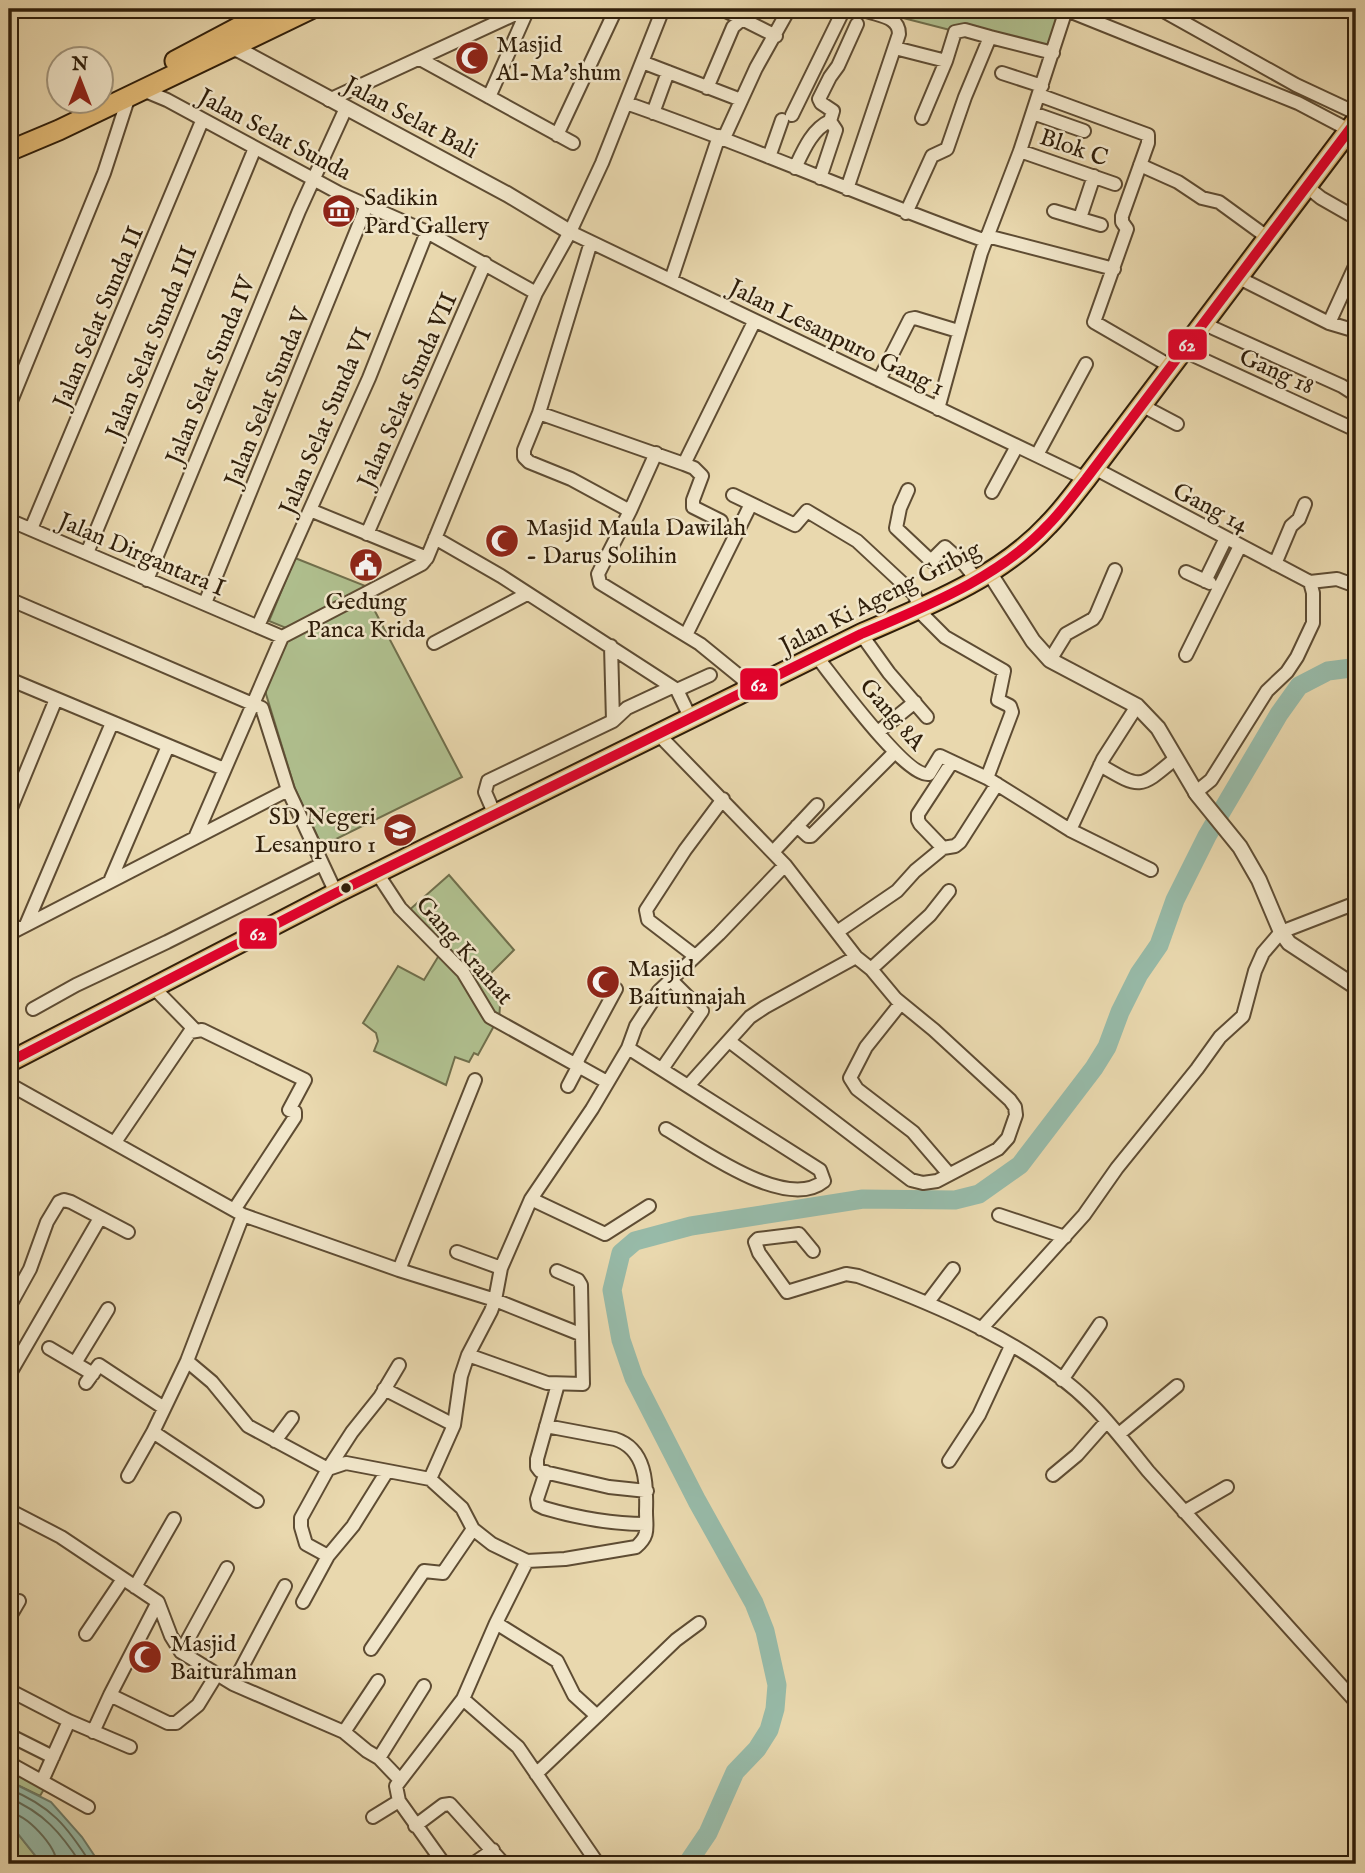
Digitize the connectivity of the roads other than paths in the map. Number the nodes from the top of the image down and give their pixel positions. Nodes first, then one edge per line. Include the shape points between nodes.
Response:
1 (273, 9) edge
2 (311, 9) edge
3 (527, 9) edge
4 (616, 9) edge
5 (663, 9) edge
6 (722, 9) edge
7 (789, 9) edge
8 (844, 9) edge
9 (862, 9) edge
10 (1064, 9) edge
11 (1160, 9) edge
12 (744, 14) edge
13 (857, 24) dead end
14 (776, 36) junction
15 (990, 37) junction
16 (224, 42) junction
17 (895, 48) junction
18 (1053, 53) junction
19 (420, 59) junction
20 (946, 61) junction
21 (642, 62) junction
22 (668, 72) junction
23 (1002, 73) dead end
24 (1296, 85) junction
25 (707, 88) junction
26 (116, 90) edge
27 (1041, 90) junction
28 (136, 93) junction
29 (489, 97) junction
30 (328, 100) junction
31 (740, 100) junction
32 (1288, 100) junction
33 (626, 103) junction
34 (346, 108) junction
35 (653, 113) junction
36 (1033, 113) junction
37 (64, 116) edge
38 (922, 118) dead end
39 (202, 121) junction
40 (830, 121) junction
41 (1355, 124) edge
42 (1084, 131) dead end
43 (557, 135) junction
44 (722, 137) junction
45 (9, 139) edge
46 (573, 143) dead end
47 (255, 148) junction
48 (1020, 150) junction
49 (9, 151) edge
50 (769, 157) junction
51 (1140, 165) junction
52 (795, 168) junction
53 (1094, 176) junction
54 (315, 178) junction
55 (820, 178) junction
56 (1115, 184) dead end
57 (1306, 186) junction
58 (847, 189) junction
59 (367, 205) junction
60 (1054, 211) dead end
61 (906, 213) junction
62 (1080, 218) junction
63 (1356, 218) edge
64 (1101, 225) dead end
65 (426, 232) junction
66 (570, 232) junction
67 (1267, 237) junction
68 (986, 239) junction
69 (591, 242) junction
70 (485, 264) junction
71 (1356, 264) edge
72 (1114, 269) junction
73 (1237, 277) junction
74 (671, 280) junction
75 (536, 293) junction
76 (754, 322) junction
77 (1202, 323) junction
78 (1329, 323) junction
79 (958, 331) junction
80 (1356, 331) edge
81 (1176, 358) junction
82 (1086, 364) dead end
83 (879, 380) junction
84 (1356, 395) edge
85 (1140, 405) junction
86 (9, 406) edge
87 (938, 409) junction
88 (538, 413) junction
89 (1177, 424) dead end
90 (1356, 430) edge
91 (1017, 446) junction
92 (656, 453) junction
93 (1037, 455) junction
94 (684, 464) junction
95 (1090, 474) junction
96 (908, 491) dead end
97 (992, 492) dead end
98 (733, 495) dead end
99 (751, 504) junction
100 (1305, 504) dead end
101 (310, 510) junction
102 (631, 511) junction
103 (9, 520) edge
104 (720, 521) dead end
105 (31, 529) junction
106 (367, 534) junction
107 (435, 538) junction
108 (1226, 538) junction
109 (1240, 546) junction
110 (88, 553) junction
111 (427, 558) junction
112 (1275, 564) junction
113 (1115, 570) dead end
114 (1186, 572) dead end
115 (982, 575) junction
116 (147, 580) junction
117 (1205, 581) junction
118 (1310, 582) junction
119 (1356, 586) edge
120 (1220, 587) junction
121 (527, 594) junction
122 (9, 599) edge
123 (205, 603) junction
124 (920, 608) junction
125 (258, 626) junction
126 (686, 635) junction
127 (861, 635) junction
128 (282, 637) junction
129 (434, 643) dead end
130 (611, 646) junction
131 (1186, 655) dead end
132 (817, 657) junction
133 (1051, 660) junction
134 (710, 675) dead end
135 (9, 679) edge
136 (674, 688) junction
137 (754, 688) junction
138 (56, 699) junction
139 (915, 702) junction
140 (254, 704) junction
141 (1137, 706) junction
142 (928, 717) dead end
143 (691, 719) junction
144 (613, 721) junction
145 (112, 723) junction
146 (878, 732) junction
147 (659, 736) junction
148 (168, 746) junction
149 (894, 752) junction
150 (946, 759) junction
151 (1175, 759) junction
152 (1100, 765) junction
153 (224, 769) junction
154 (992, 781) junction
155 (288, 790) junction
156 (1196, 794) junction
157 (723, 799) junction
158 (817, 805) dead end
159 (9, 813) edge
160 (495, 815) junction
161 (797, 826) junction
162 (1070, 830) junction
163 (195, 838) junction
164 (943, 848) junction
165 (773, 852) junction
166 (322, 864) junction
167 (785, 865) junction
168 (1151, 870) dead end
169 (377, 873) junction
170 (111, 880) junction
171 (949, 891) dead end
172 (336, 893) junction
173 (1356, 903) edge
174 (26, 925) junction
175 (1279, 926) junction
176 (837, 932) junction
177 (9, 933) edge
178 (695, 956) junction
179 (856, 957) junction
180 (871, 969) junction
181 (671, 980) junction
182 (153, 987) junction
183 (1356, 987) edge
184 (616, 989) dead end
185 (901, 1003) junction
186 (33, 1009) dead end
187 (195, 1030) junction
188 (729, 1041) junction
189 (628, 1048) junction
190 (9, 1062) edge
191 (577, 1064) junction
192 (662, 1069) junction
193 (475, 1080) dead end
194 (607, 1082) junction
195 (9, 1084) edge
196 (568, 1086) dead end
197 (688, 1086) junction
198 (666, 1129) dead end
199 (115, 1142) junction
200 (949, 1174) junction
201 (531, 1199) junction
202 (649, 1206) dead end
203 (238, 1213) junction
204 (999, 1215) dead end
205 (100, 1218) junction
206 (128, 1232) dead end
207 (1065, 1237) junction
208 (813, 1251) dead end
209 (457, 1252) dead end
210 (501, 1268) junction
211 (953, 1269) dead end
212 (399, 1270) junction
213 (557, 1271) dead end
214 (495, 1300) junction
215 (928, 1301) junction
216 (9, 1307) edge
217 (108, 1309) dead end
218 (1100, 1324) dead end
219 (981, 1329) junction
220 (580, 1334) junction
221 (1012, 1346) junction
222 (49, 1348) dead end
223 (468, 1355) junction
224 (187, 1361) junction
225 (75, 1363) junction
226 (399, 1364) dead end
227 (9, 1375) edge
228 (1062, 1380) junction
229 (558, 1384) junction
230 (1177, 1386) dead end
231 (384, 1389) junction
232 (164, 1408) junction
233 (292, 1418) dead end
234 (1107, 1422) junction
235 (454, 1425) junction
236 (546, 1426) junction
237 (153, 1432) junction
238 (1119, 1434) junction
239 (275, 1441) junction
240 (949, 1461) dead end
241 (328, 1469) junction
242 (546, 1472) junction
243 (386, 1473) junction
244 (1053, 1475) dead end
245 (128, 1476) dead end
246 (430, 1479) junction
247 (1227, 1487) dead end
248 (647, 1490) junction
249 (257, 1501) dead end
250 (9, 1510) edge
251 (1184, 1512) junction
252 (174, 1519) dead end
253 (646, 1524) junction
254 (473, 1529) junction
255 (328, 1556) junction
256 (527, 1560) junction
257 (227, 1568) dead end
258 (123, 1578) junction
259 (285, 1586) dead end
260 (135, 1587) junction
261 (19, 1601) dead end
262 (158, 1602) junction
263 (303, 1602) dead end
264 (9, 1618) edge
265 (496, 1623) junction
266 (699, 1623) dead end
267 (86, 1634) dead end
268 (371, 1649) dead end
269 (181, 1652) junction
270 (216, 1674) junction
271 (378, 1681) dead end
272 (233, 1684) junction
273 (424, 1686) dead end
274 (9, 1690) edge
275 (110, 1695) junction
276 (463, 1699) junction
277 (1356, 1702) edge
278 (597, 1716) junction
279 (69, 1721) junction
280 (93, 1732) junction
281 (345, 1732) junction
282 (9, 1735) edge
283 (130, 1747) dead end
284 (53, 1757) junction
285 (379, 1758) junction
286 (9, 1763) edge
287 (536, 1774) junction
288 (400, 1780) junction
289 (42, 1782) junction
290 (399, 1801) junction
291 (88, 1807) dead end
292 (373, 1817) dead end
293 (415, 1826) junction
294 (493, 1850) junction
295 (444, 1864) edge
296 (472, 1864) edge
297 (504, 1864) edge
298 (598, 1864) edge

1 - 16 main road
2 - 16 main road
3 - 19 street
3 - 29 street
4 - 43 street
5 - 21 street
6 - 12 street
7 - 14 street
8 - 50 street
9 - 17 street via 897,24
10 - 18 street
10 - 32 street
11 - 24 street
12 - 14 street
12 - 25 street via 733,27
13 - 40 street via 819,99 833,111
14 - 31 street
15 - 18 street
15 - 20 street via 955,32
15 - 61 street via 947,149 933,155
16 - 26 main road
16 - 28 main road
16 - 30 street, Jalan Selat Bali
17 - 20 street
17 - 58 street
18 - 27 street
19 - 29 street
19 - 30 street
20 - 38 street
21 - 22 street
21 - 33 street
22 - 25 street
22 - 35 street
23 - 27 street
24 - 32 street
24 - 41 street
25 - 31 street
27 - 36 street
27 - 51 street via 1145,133 1148,143
28 - 39 street, Jalan Selat Sunda via 167,100
28 - 49 main road
28 - 86 street
29 - 43 street
30 - 34 street, Jalan Selat Bali
31 - 44 street
32 - 41 street
33 - 35 street
33 - 66 street
34 - 54 street, Jalan Selat Sunda IV
34 - 66 street, Jalan Selat Bali
35 - 44 street
36 - 42 street
36 - 48 street
37 - 45 main road
39 - 47 street, Jalan Selat Sunda
39 - 105 street, Jalan Selat Sunda II
40 - 52 street via 814,134
40 - 55 street via 836,133
41 - 57 main road, Jalan Ki Ageng Gribig
43 - 46 street
44 - 50 street
44 - 74 street
47 - 54 street, Jalan Selat Sunda
47 - 110 street, Jalan Selat Sunda III
48 - 53 street, Blok C
48 - 68 street
50 - 52 street
51 - 67 street via 1202,198 1219,202
51 - 72 street via 1122,221 1127,229
52 - 55 street
53 - 56 street, Blok C
53 - 62 street
54 - 59 street, Jalan Selat Sunda
54 - 116 street, Jalan Selat Sunda IV
55 - 58 street
57 - 63 street
57 - 67 main road, Jalan Ki Ageng Gribig
58 - 61 street
59 - 65 street, Jalan Selat Sunda
59 - 123 street, Jalan Selat Sunda V
60 - 62 street
61 - 68 street
62 - 64 street
65 - 70 street, Jalan Selat Sunda
65 - 101 street, Jalan Selat Sunda VI via 369,378
66 - 69 street, Jalan Lesanpuro Gang 1
66 - 75 street
67 - 73 main road, Jalan Ki Ageng Gribig
68 - 72 street
68 - 79 street
69 - 74 street, Jalan Lesanpuro Gang 1
69 - 88 street
70 - 75 street, Jalan Selat Sunda
70 - 106 street, Jalan Selat Sunda VII
71 - 78 street
72 - 81 street, Gang 18 via 1094,322
73 - 77 main road, Jalan Ki Ageng Gribig
73 - 78 street
74 - 76 street, Jalan Lesanpuro Gang 1
75 - 107 street
76 - 83 street, Jalan Lesanpuro Gang 1
76 - 94 street
77 - 81 main road, Jalan Ki Ageng Gribig
77 - 84 street
78 - 80 street
79 - 83 street via 910,319
79 - 87 street
81 - 85 main road, Jalan Ki Ageng Gribig
81 - 90 street, Gang 18
82 - 93 street
83 - 87 street, Jalan Lesanpuro Gang 1
85 - 89 street
85 - 95 main road, Jalan Ki Ageng Gribig
87 - 91 street, Jalan Lesanpuro Gang 1
88 - 92 street
88 - 102 street via 525,459
91 - 93 street, Jalan Lesanpuro Gang 1
91 - 97 street
92 - 94 street
92 - 102 street
93 - 95 street, Jalan Lesanpuro Gang 1
94 - 104 street via 702,476 693,507
95 - 108 street, Gang 14
95 - 115 main road, Jalan Ki Ageng Gribig via 1047,526
96 - 115 street via 896,528 932,561 945,547
98 - 99 street
99 - 124 street via 795,525 807,511 858,541 914,594
99 - 126 street
100 - 112 street
101 - 106 street
101 - 125 street, Jalan Selat Sunda VI
102 - 126 street via 598,579 605,588
103 - 105 street, Jalan Dirgantara I
105 - 110 street, Jalan Dirgantara I
106 - 111 street
107 - 111 street
107 - 121 street
108 - 109 street, Gang 14
108 - 117 street
109 - 112 street, Gang 14
109 - 120 street
110 - 116 street, Jalan Dirgantara I
111 - 128 street
112 - 118 street, Gang 14
113 - 133 street via 1096,615 1066,634
114 - 117 street
115 - 124 main road, Jalan Ki Ageng Gribig
115 - 133 street
116 - 123 street, Jalan Dirgantara I
117 - 120 street
118 - 119 street via 1337,579
118 - 156 street via 1313,623 1297,657 1267,691 1211,780
120 - 131 street
121 - 129 street
121 - 130 street
122 - 140 street
123 - 125 street, Jalan Dirgantara I
124 - 127 main road, Jalan Ki Ageng Gribig
124 - 154 street via 945,637 1004,671 998,698 1012,708
125 - 128 street, Jalan Dirgantara I
126 - 137 street
127 - 132 main road, Jalan Ki Ageng Gribig
127 - 139 street
128 - 140 street
130 - 136 street
130 - 144 street
132 - 137 main road, Jalan Ki Ageng Gribig
132 - 146 street, Gang 8A
133 - 141 street
134 - 136 street
135 - 138 street
136 - 143 street
136 - 144 street via 627,708
137 - 143 main road, Jalan Ki Ageng Gribig
138 - 145 street
138 - 159 street
139 - 142 street
139 - 146 street
140 - 153 street
140 - 155 street via 262,708
141 - 151 street via 1158,728
141 - 152 street
143 - 147 main road, Jalan Ki Ageng Gribig
144 - 160 street via 488,781 485,792
145 - 148 street
145 - 174 street
146 - 149 street, Gang 8A
147 - 157 street
147 - 160 main road, Jalan Ki Ageng Gribig
148 - 153 street
148 - 170 street
149 - 150 street, Gang 8A via 926,775
149 - 161 street via 811,836
150 - 154 street
150 - 164 street via 918,814 920,824
151 - 152 street via 1140,784
151 - 156 street
152 - 162 street
153 - 163 street
154 - 162 street
154 - 164 street via 960,842
155 - 163 street
155 - 166 street
156 - 175 street via 1240,847
157 - 165 street
157 - 178 street via 646,910 648,920
158 - 161 street
160 - 169 main road, Jalan Ki Ageng Gribig
161 - 165 street
162 - 168 street
163 - 170 street
164 - 176 street via 897,891
165 - 167 street
166 - 172 street
166 - 186 street
167 - 176 street
167 - 178 street
169 - 172 main road, Jalan Ki Ageng Gribig
169 - 191 street, Gang Kramat via 400,908 463,972 490,1017
170 - 174 street
171 - 180 street via 930,915
172 - 182 main road, Jalan Ki Ageng Gribig
173 - 175 street
174 - 177 street
175 - 183 street via 1293,947
175 - 207 street via 1255,971 1243,1016 1208,1052
176 - 179 street
178 - 181 street
179 - 180 street
179 - 188 street via 765,1007
180 - 185 street
181 - 189 street via 636,1026
181 - 192 street via 702,1011
182 - 187 street
182 - 190 main road, Jalan Ki Ageng Gribig
184 - 191 street
185 - 200 street via 866,1047 850,1078 857,1089 913,1132
185 - 200 street via 1015,1107 1008,1138 998,1149
187 - 199 street
187 - 203 street via 304,1080 289,1110 295,1117
188 - 197 street
188 - 200 street via 911,1180 923,1184
189 - 192 street
189 - 194 street
191 - 194 street, Gang Kramat
191 - 196 street
192 - 197 street
193 - 212 street
194 - 201 street
195 - 199 street
197 - 198 street via 820,1170 824,1181 809,1189 769,1186
199 - 203 street
201 - 202 street via 605,1234
201 - 210 street
203 - 212 street
203 - 224 street
204 - 207 street
205 - 206 street
205 - 216 street via 64,1200 56,1203
205 - 227 street
207 - 219 street
208 - 215 street via 799,1234 755,1242 787,1292 846,1274
209 - 210 street
210 - 214 street
211 - 215 street
212 - 214 street
213 - 220 street via 581,1285
214 - 220 street
214 - 223 street
215 - 219 street
217 - 225 street
218 - 228 street
219 - 221 street
220 - 229 street via 584,1382 578,1386
221 - 228 street
221 - 240 street via 979,1415
222 - 225 street
223 - 229 street
223 - 235 street
224 - 232 street
224 - 239 street via 212,1382 248,1426
225 - 232 street via 96,1369
226 - 231 street
228 - 234 street
229 - 236 street
230 - 238 street
231 - 235 street
231 - 241 street
232 - 237 street
233 - 239 street
234 - 238 street
234 - 244 street
235 - 246 street
236 - 242 street via 537,1462 540,1471
236 - 248 street via 623,1442 643,1468
237 - 245 street
237 - 249 street
238 - 251 street
239 - 241 street
241 - 243 street via 346,1463
241 - 255 street via 300,1522 306,1544
242 - 248 street via 609,1487
242 - 253 street via 538,1505 585,1520
243 - 246 street
243 - 255 street
246 - 254 street via 462,1508
247 - 251 street
248 - 253 street
250 - 258 street
251 - 277 street
252 - 260 street
253 - 256 street via 644,1540 636,1547 565,1559
254 - 256 street via 492,1544
254 - 268 street via 443,1573 424,1571
255 - 263 street
256 - 265 street
257 - 269 street
258 - 260 street
258 - 267 street
259 - 272 street
260 - 262 street
261 - 264 street
262 - 269 street
262 - 275 street
265 - 276 street
265 - 278 street via 557,1661 574,1695
266 - 278 street
269 - 270 street
270 - 272 street
270 - 275 street via 198,1705 176,1723
271 - 281 street
272 - 281 street
273 - 285 street
274 - 279 street
275 - 280 street
276 - 287 street via 518,1746
276 - 288 street
278 - 287 street
279 - 280 street
279 - 284 street
280 - 283 street
281 - 285 street
282 - 284 street
284 - 289 street
285 - 288 street
286 - 289 street
287 - 298 street
288 - 290 street via 396,1789
289 - 291 street
290 - 292 street
290 - 293 street
293 - 294 street via 448,1803
293 - 295 street
294 - 296 street
294 - 297 street

